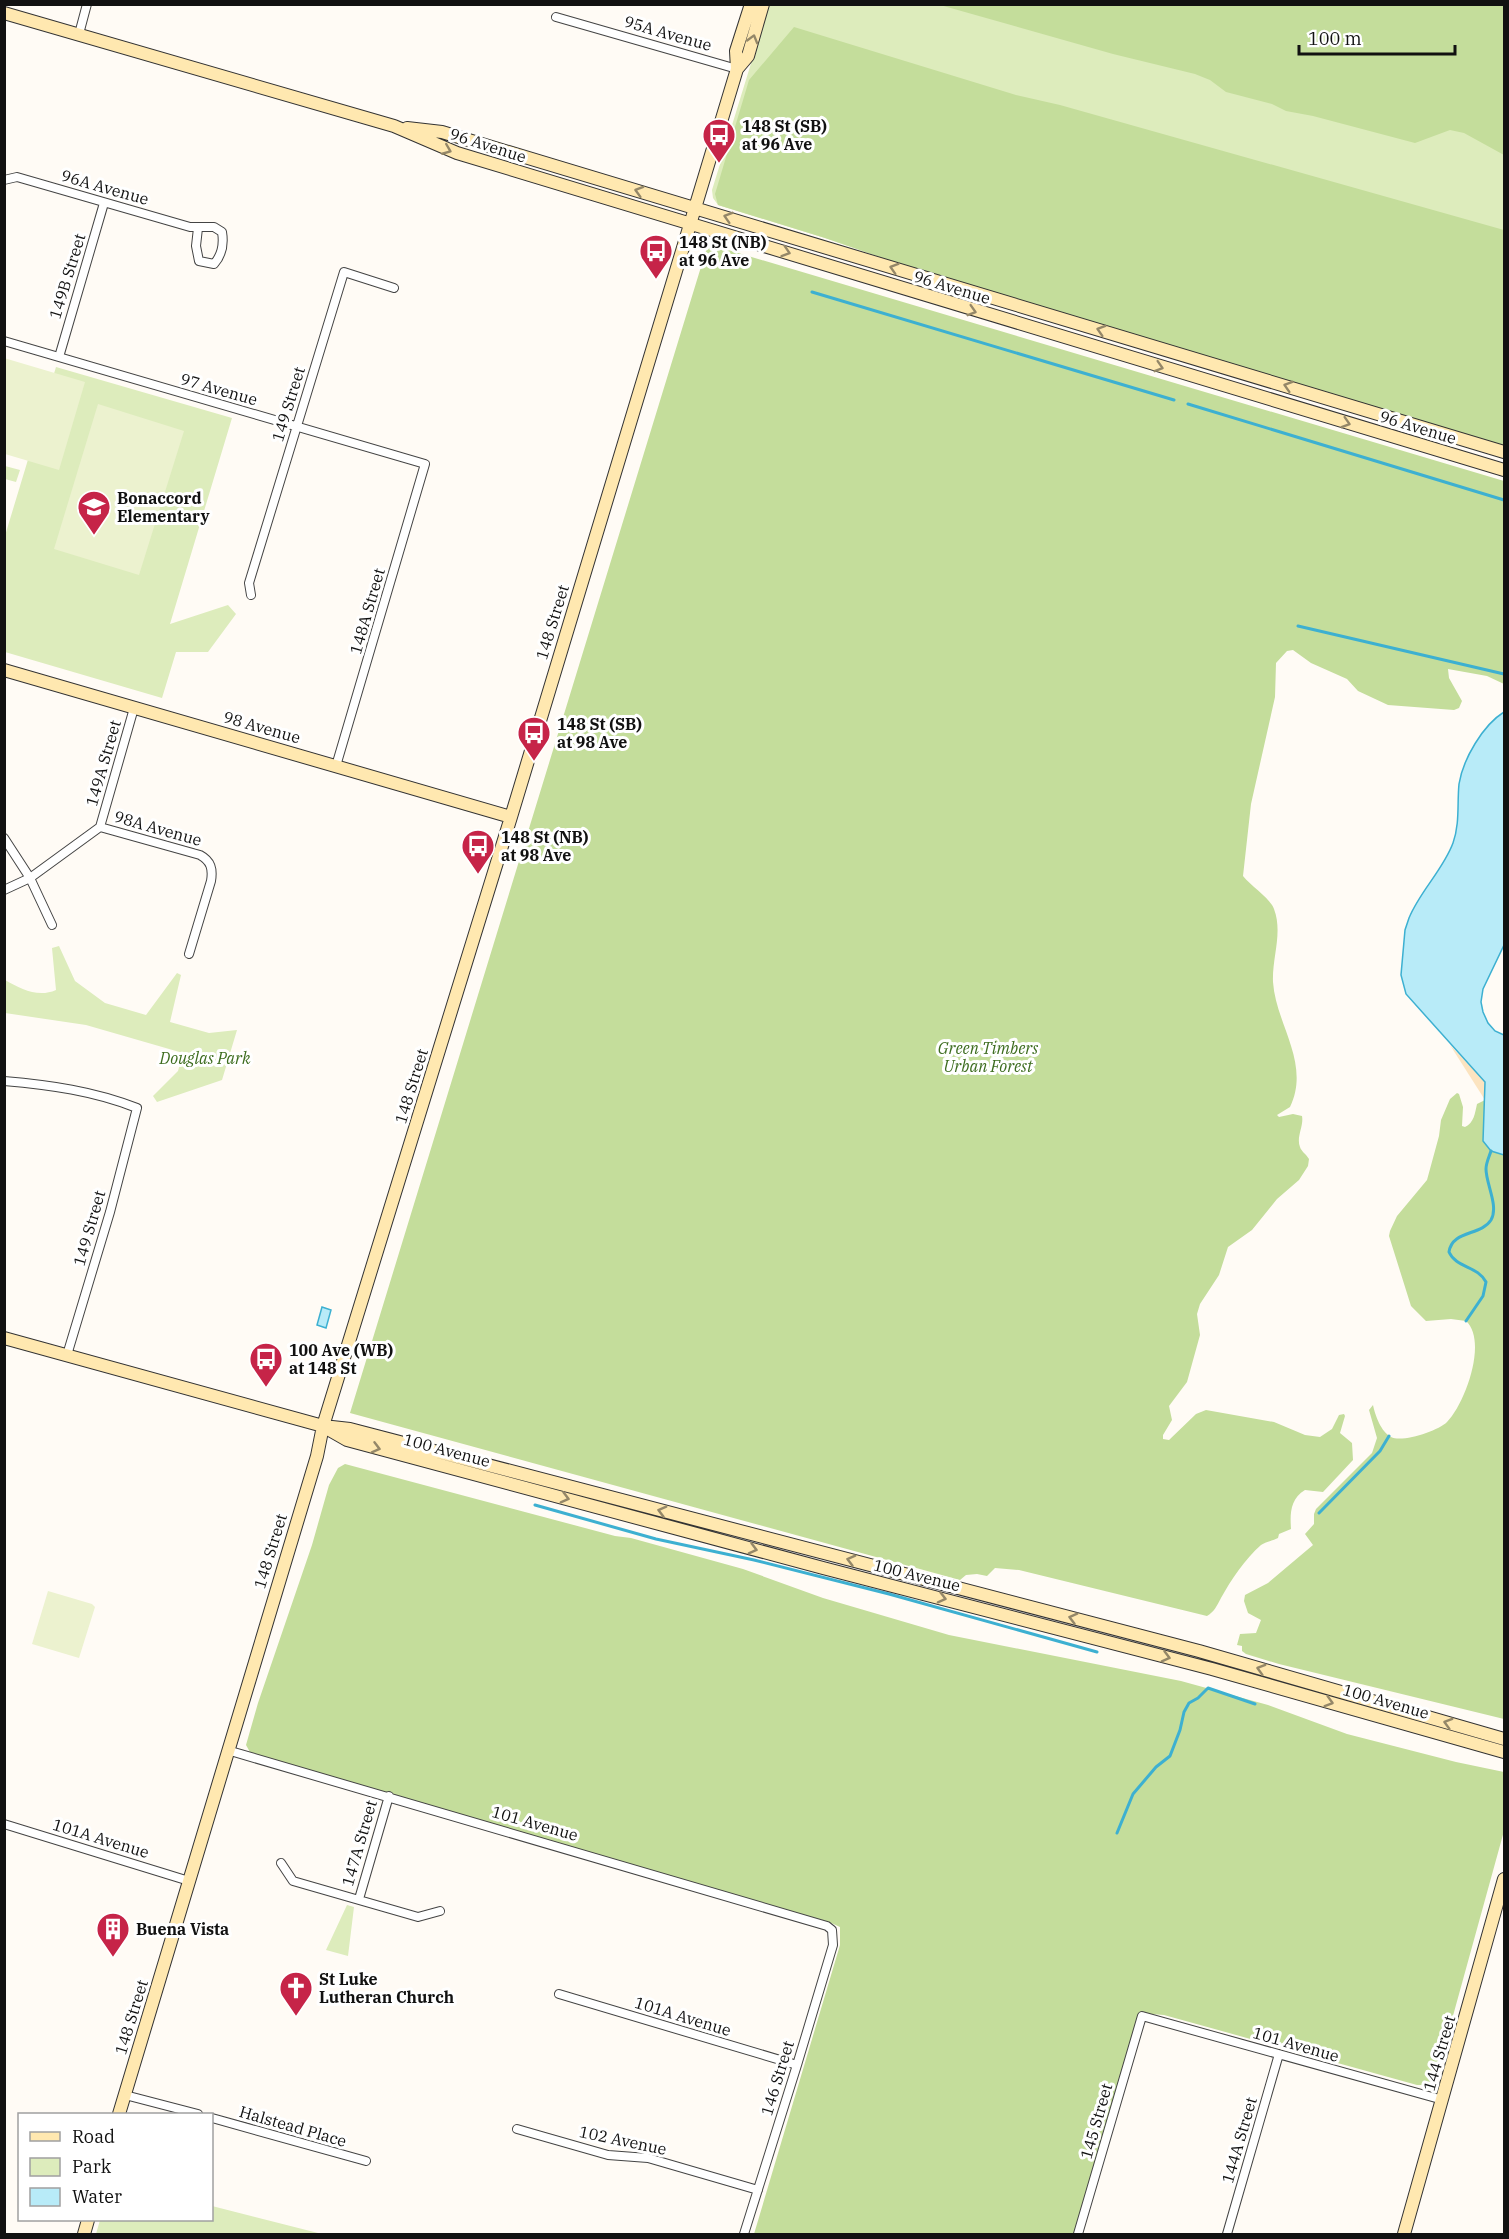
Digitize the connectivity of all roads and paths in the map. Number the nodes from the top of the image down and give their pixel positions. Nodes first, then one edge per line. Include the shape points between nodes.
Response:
1 (87, 4) edge
2 (751, 4) edge
3 (763, 4) edge
4 (4, 13) edge
5 (556, 17) dead end
6 (79, 34) junction
7 (737, 69) junction
8 (394, 126) junction
9 (4, 180) edge
10 (104, 203) junction
11 (695, 207) junction
12 (690, 224) junction
13 (198, 228) junction
14 (394, 288) dead end
15 (4, 341) edge
16 (59, 357) junction
17 (297, 427) junction
18 (1504, 452) edge
19 (425, 464) joint
20 (1504, 470) edge
21 (251, 595) dead end
22 (4, 670) edge
23 (134, 708) junction
24 (336, 766) junction
25 (511, 817) junction
26 (100, 827) junction
27 (4, 838) edge
28 (30, 878) junction
29 (4, 890) edge
30 (52, 925) dead end
31 (189, 954) dead end
32 (4, 1081) edge
33 (4, 1338) edge
34 (67, 1355) junction
35 (323, 1426) junction
36 (1504, 1739) edge
37 (227, 1750) junction
38 (1504, 1752) edge
39 (388, 1796) junction
40 (4, 1824) edge
41 (281, 1863) dead end
42 (1504, 1879) edge
43 (189, 1881) junction
44 (359, 1899) junction
45 (440, 1911) dead end
46 (832, 1930) joint
47 (559, 1994) dead end
48 (1142, 2016) joint
49 (1279, 2054) junction
50 (797, 2066) junction
51 (125, 2094) junction
52 (1443, 2100) junction
53 (120, 2113) edge
54 (191, 2113) edge
55 (213, 2118) edge
56 (518, 2129) dead end
57 (366, 2162) dead end
58 (758, 2190) junction
59 (744, 2235) edge
60 (1078, 2235) edge
61 (1227, 2235) edge
62 (1404, 2235) edge

1 - 6 street
2 - 7 main road, 148 Street via 736,51
7 -> 3 main road, 148 Street via 748,56
4 - 6 main road, 96 Avenue
5 - 7 street, 95A Avenue
6 - 8 main road, 96 Avenue
7 - 11 main road, 148 Street
11 -> 8 main road, 96 Avenue via 442,132
8 -> 12 main road, 96 Avenue via 457,153
9 - 10 street, 96A Avenue via 17,177
10 - 13 street, 96A Avenue
10 - 16 street, 149B Street
11 - 12 main road, 148 Street
18 -> 11 main road, 96 Avenue
12 -> 20 main road, 96 Avenue
12 - 25 main road, 148 Street
13 - 13 street, 96A Avenue via 214,227 222,232 222,249 214,264 199,261
14 - 17 street, 149 Street via 344,272
15 - 16 street, 97 Avenue
16 - 17 street, 97 Avenue
17 - 19 street, 97 Avenue
17 - 21 street, 149 Street via 249,583
19 - 24 street, 148A Street
22 - 23 main road, 98 Avenue
23 - 24 main road, 98 Avenue
23 - 26 street, 149A Street
24 - 25 main road, 98 Avenue
25 - 35 main road, 148 Street
26 - 28 street, 98A Avenue
26 - 31 street, 98A Avenue via 207,858 213,872
27 - 28 street
28 - 29 street, 98A Avenue
28 - 30 street
32 - 34 street, 149 Street via 62,1087 137,1108
33 - 34 main road, 100 Avenue
34 - 35 main road, 100 Avenue
36 -> 35 main road, 100 Avenue via 1200,1651 350,1429
35 - 37 main road, 148 Street
35 -> 38 main road, 100 Avenue via 347,1440 1204,1667
37 - 39 street, 101 Avenue
37 - 43 main road, 148 Street
39 - 44 street, 147A Street
39 - 46 street, 101 Avenue
40 - 43 street, 101A Avenue
41 - 44 street via 293,1881
42 - 52 main road, 144 Street
43 - 51 main road, 148 Street
44 - 45 street via 418,1917
46 - 50 street, 146 Street via 833,1945
47 - 50 street, 101A Avenue
48 - 49 street, 101 Avenue
48 - 60 street, 145 Street
49 - 52 street, 101 Avenue
49 - 61 street, 144A Street
50 - 58 street, 146 Street
51 - 53 main road, 148 Street
51 - 54 street
52 - 62 main road, 144 Street
55 - 57 street, Halstead Place
56 - 58 street, 102 Avenue via 608,2156 648,2158
58 - 59 street, 146 Street

